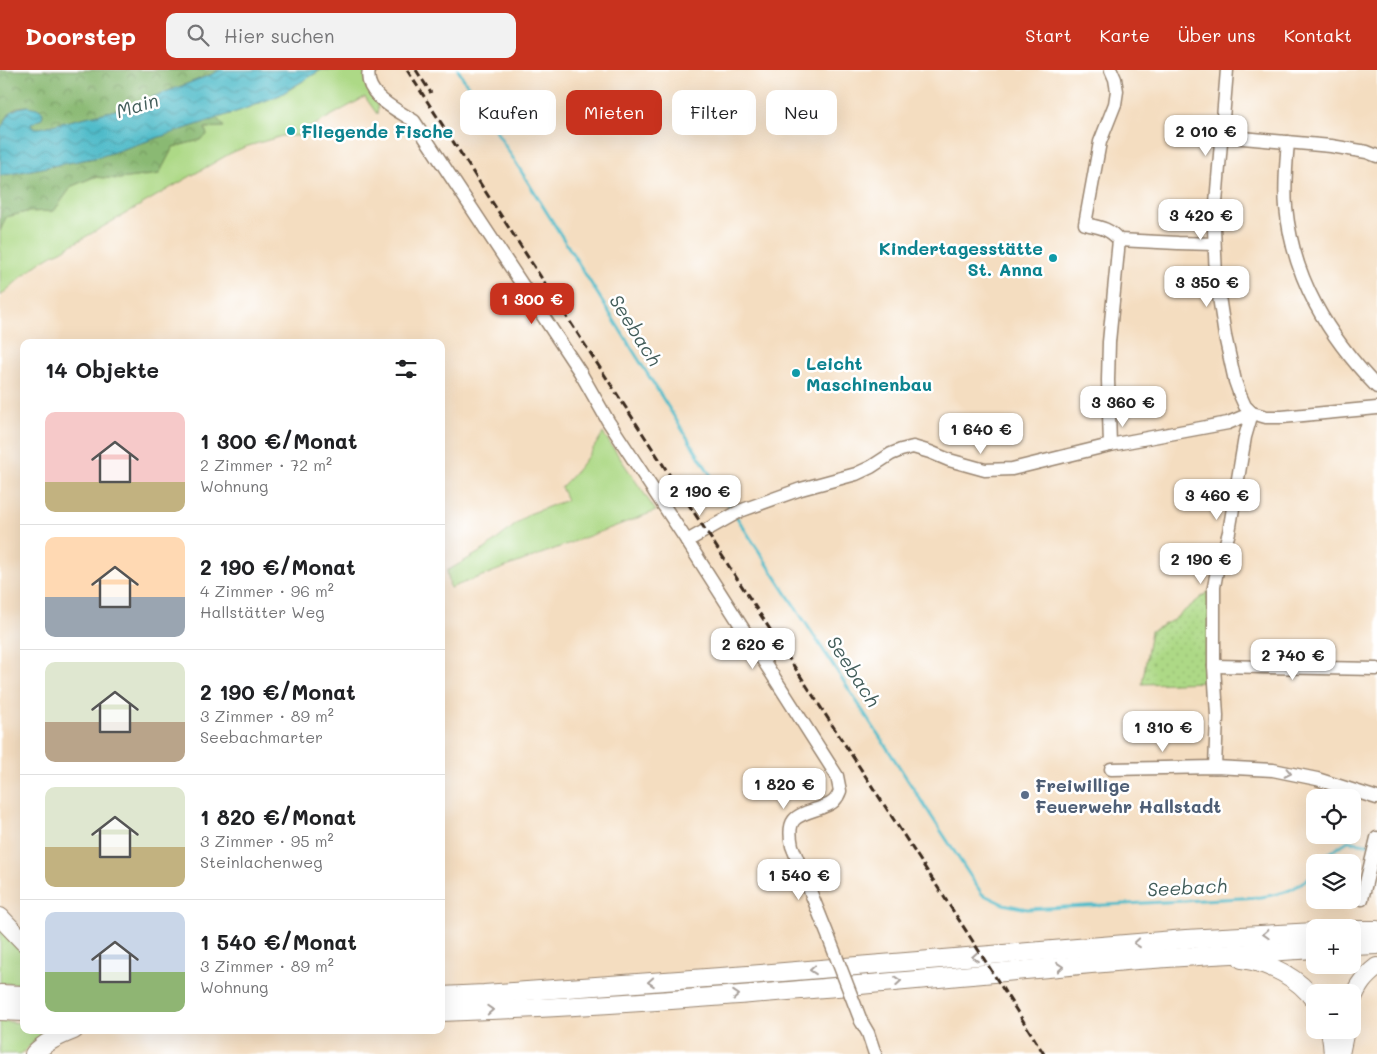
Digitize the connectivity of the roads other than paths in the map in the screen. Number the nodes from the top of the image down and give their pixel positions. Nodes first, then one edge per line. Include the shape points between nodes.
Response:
1 (369, 70) edge
2 (1111, 70) edge
3 (1227, 70) edge
4 (1221, 136) junction
5 (1288, 142) junction
6 (1377, 156) edge
7 (1119, 240) junction
8 (1214, 244) junction
9 (1377, 387) edge
10 (1377, 408) edge
11 (1252, 413) junction
12 (1110, 445) junction
13 (687, 542) junction
14 (1214, 666) junction
15 (1377, 670) edge
16 (1215, 767) junction
17 (1111, 769) dead end
18 (1377, 798) edge
19 (1376, 843) edge
20 (1362, 899) dead end
21 (0, 917) edge
22 (1361, 930) edge
23 (1377, 930) edge
24 (1306, 932) edge
25 (20, 938) edge
26 (1377, 945) edge
27 (1361, 946) edge
28 (1306, 950) edge
29 (1222, 955) junction
30 (1377, 967) edge
31 (1360, 984) edge
32 (1306, 991) edge
33 (0, 994) edge
34 (20, 995) edge
35 (445, 996) edge
36 (0, 1010) edge
37 (20, 1012) edge
38 (445, 1012) edge
39 (63, 1034) edge
40 (1332, 1039) edge
41 (1343, 1039) edge
42 (34, 1054) edge
43 (875, 1054) edge
44 (1333, 1054) edge
45 (1340, 1054) edge

1 - 13 street via 368,81 373,91 414,121 580,372
2 - 7 street via 1117,91 1115,104 1100,142 1085,224 1102,227
3 - 4 street
4 - 5 street
4 - 8 street
5 - 6 street via 1331,146
5 - 9 street via 1286,206 1302,274 1319,313
7 - 8 street
7 - 12 street via 1109,352
8 - 11 street via 1221,313 1230,358 1240,395
10 - 11 street via 1282,417
11 - 12 street via 1228,423
11 - 14 street via 1230,532 1216,578
12 - 13 street via 993,470 913,447 891,454 856,474 740,511
13 - 43 street, bridge via 837,776 840,790 834,801 795,818 791,823 792,846
14 - 15 street
14 - 16 street via 1217,716
16 - 17 street
16 -> 18 street via 1273,770 1317,779
19 - 20 street
21 - 25 highway
22 - 23 highway
24 -> 35 highway
26 - 27 highway
28 - 29 highway
29 - 32 highway via 1250,960 1279,971
38 -> 29 highway via 749,994
30 - 31 highway
33 - 34 highway
36 - 37 highway
39 - 42 highway
40 - 44 highway
41 - 45 highway

